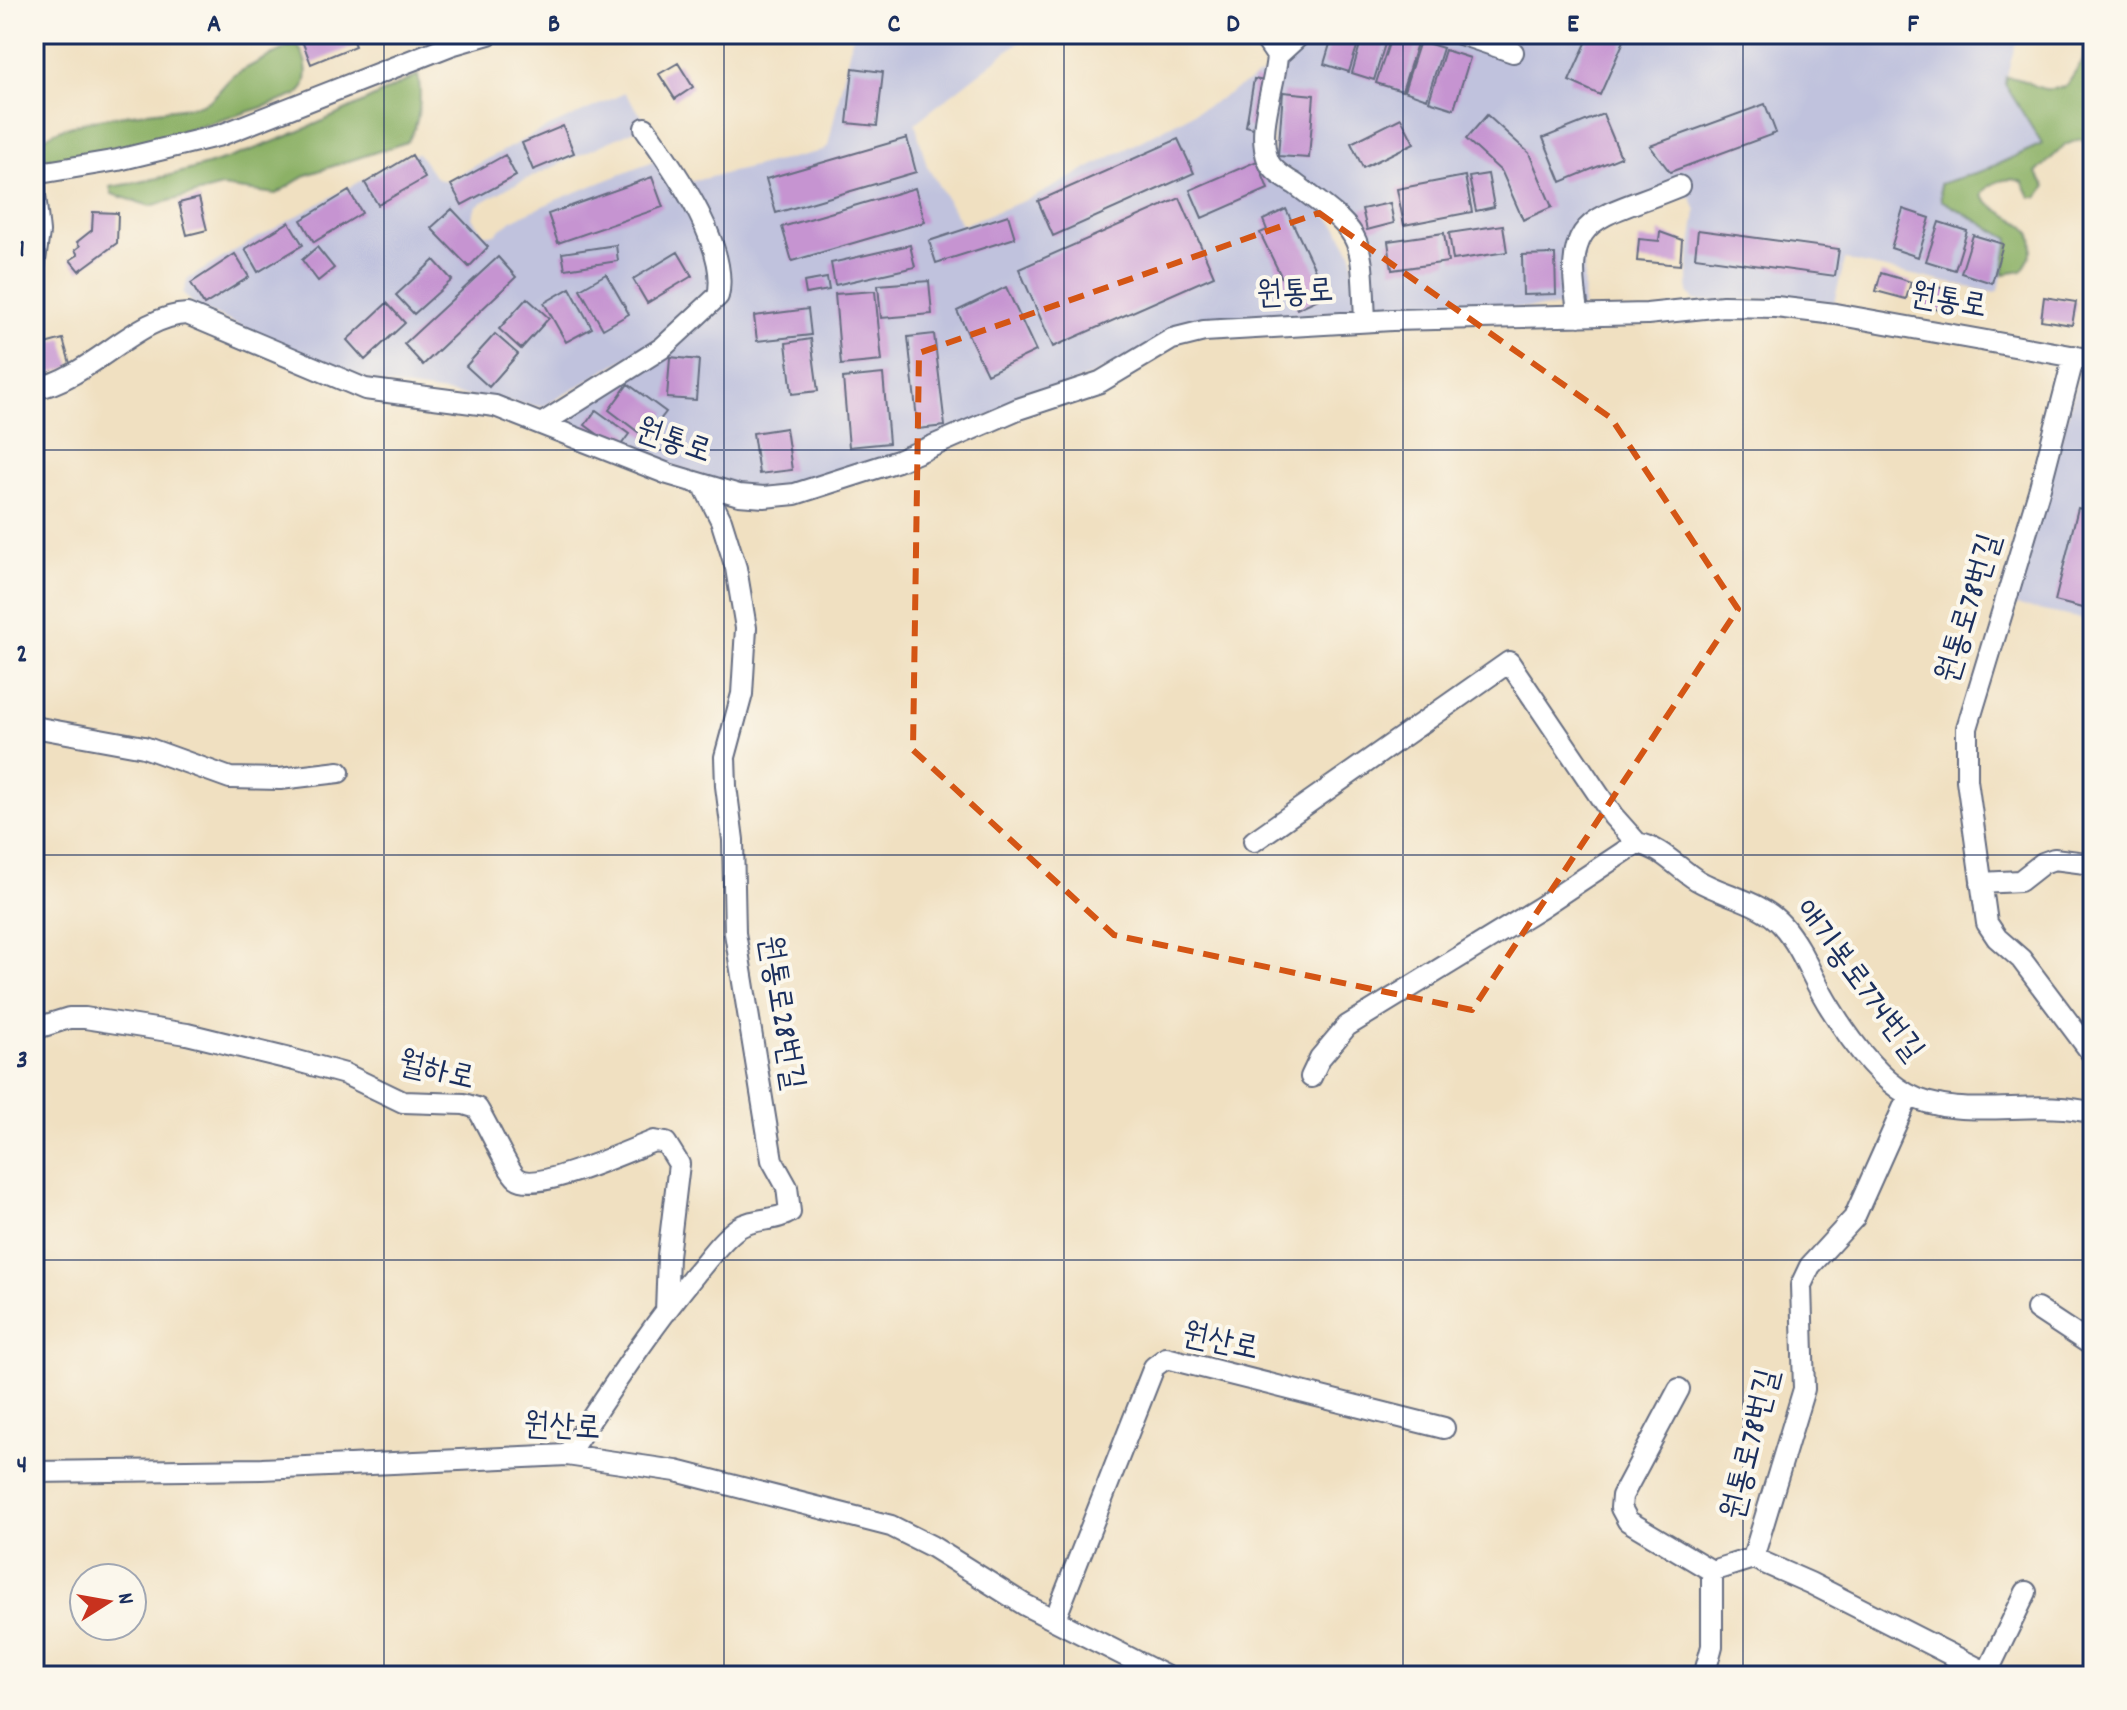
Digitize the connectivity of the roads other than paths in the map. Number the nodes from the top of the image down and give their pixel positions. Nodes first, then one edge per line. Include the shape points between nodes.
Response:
1 (489, 34) edge
2 (1262, 34) edge
3 (1301, 34) edge
4 (1460, 34) edge
5 (1513, 52) dead end
6 (1277, 56) junction
7 (645, 128) dead end
8 (34, 174) edge
9 (34, 185) edge
10 (1679, 186) dead end
11 (34, 268) edge
12 (1579, 316) junction
13 (1365, 321) junction
14 (2083, 358) edge
15 (34, 389) edge
16 (543, 423) junction
17 (704, 486) junction
18 (34, 727) edge
19 (339, 772) dead end
20 (1254, 841) dead end
21 (1637, 843) junction
22 (2093, 864) edge
23 (1981, 883) junction
24 (34, 1029) edge
25 (2093, 1055) edge
26 (1311, 1077) dead end
27 (1909, 1095) junction
28 (2093, 1113) edge
29 (2037, 1309) dead end
30 (666, 1312) junction
31 (2093, 1346) edge
32 (1679, 1389) dead end
33 (1444, 1428) dead end
34 (567, 1455) junction
35 (34, 1472) edge
36 (1753, 1558) junction
37 (1712, 1571) junction
38 (2026, 1592) dead end
39 (1055, 1619) junction
40 (1165, 1676) edge
41 (1704, 1676) edge

1 - 8 street via 221,135
2 - 6 street
3 - 6 street
4 - 5 street
6 - 13 street via 1265,134 1268,160 1341,217 1354,234 1363,266
7 - 16 street, 원통로 via 704,222 717,266 718,296 662,348
9 - 11 street via 39,232
10 - 12 street via 1600,218 1578,238 1572,268
12 - 13 street, 원통로
12 - 14 street, 원통로 via 1776,307
13 - 17 street, 원통로 via 1189,333 1100,382 1018,409 850,478 764,497
14 - 23 street, 원통로78번길 via 1967,728 1967,780
15 - 16 street, 원통로 via 69,379 159,320 187,314 365,389 495,406
16 - 17 street, 원통로
17 - 30 street, 원통로28번길 via 736,568 746,628 742,694 725,757 735,933 772,1160 787,1187 790,1212 739,1228
18 - 19 street via 144,747 230,778
20 - 21 street, 애기봉로774번길 via 1509,662 1613,816
21 - 26 street via 1347,1026
21 - 27 street, 애기봉로774번길 via 1658,847 1678,868 1780,923 1831,1009 1890,1082
22 - 23 street via 2054,859 2020,881
23 - 25 street, 원통로78번길 via 1987,923 2030,970
24 - 30 street, 월하로 via 85,1018 187,1034 345,1074 403,1102 477,1108 509,1168 528,1182 654,1141 666,1143 679,1164
27 - 28 street, 애기봉로774번길 via 1960,1107 2073,1108
27 - 36 street, 원통로78번길 via 1854,1218 1810,1266 1801,1285 1804,1389
29 - 31 street
30 - 34 street, 원통로28번길
32 - 37 street via 1622,1496 1621,1508 1628,1521
33 - 39 street, 원산로 via 1166,1358 1154,1367
34 - 35 street, 원산로 via 262,1469
34 - 39 street, 원산로 via 729,1482 891,1526
36 - 37 street, 원통로78번길
36 - 38 street via 1987,1673
37 - 41 street via 1713,1634
39 - 40 street, 원산로

